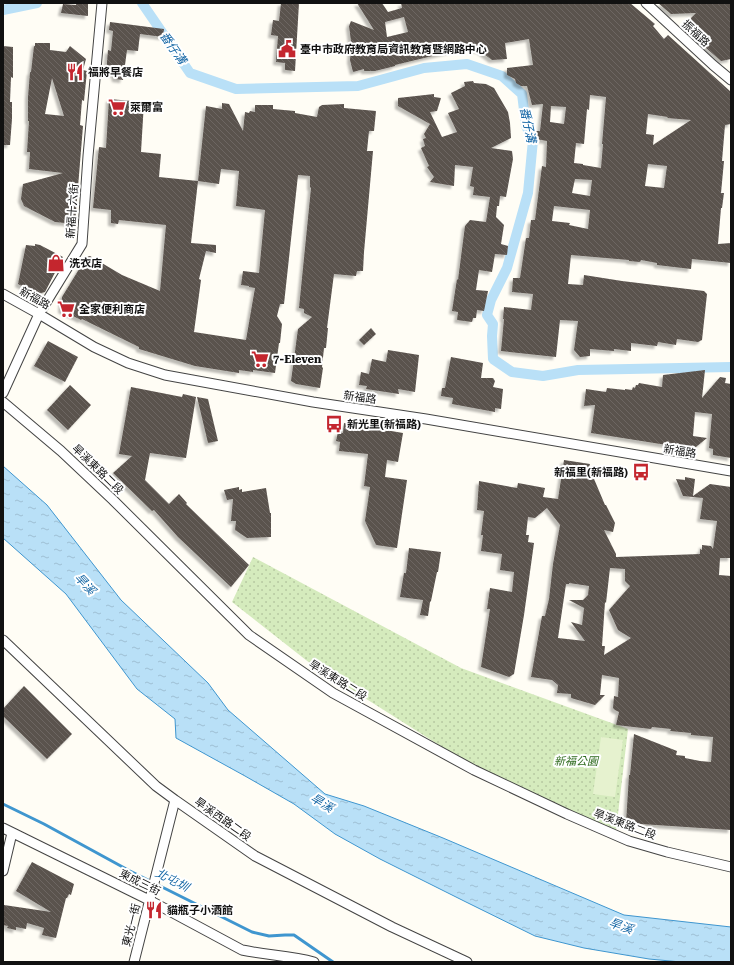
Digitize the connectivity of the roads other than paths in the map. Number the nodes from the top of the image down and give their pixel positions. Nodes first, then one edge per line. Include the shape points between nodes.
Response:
1 (102, 3) edge
2 (646, 3) edge
3 (731, 80) edge
4 (3, 294) edge
5 (39, 314) junction
6 (3, 393) edge
7 (3, 402) edge
8 (731, 471) edge
9 (3, 640) edge
10 (174, 800) junction
11 (3, 828) edge
12 (12, 833) junction
13 (731, 867) edge
14 (3, 871) edge
15 (149, 900) junction
16 (134, 962) edge
17 (314, 962) edge
18 (467, 962) edge

1 - 5 street, 新福十六街 via 82,244
2 - 3 street, 振福路
4 - 5 street, 新福路
5 - 6 street, 新福十六街
5 - 8 street, 新福路 via 94,347 128,363 165,375
7 - 13 street, 旱溪東路二段 via 113,500 249,635 333,693 474,770 567,814 629,841
9 - 10 street, 旱溪西路二段 via 156,786
10 - 15 street, 東光一街
10 - 18 street, 旱溪西路二段 via 255,856 392,927
11 - 12 street, 東成三街
12 - 14 street
12 - 15 street, 東成三街
15 - 16 street, 東光一街
15 - 17 street, 東成三街 via 242,950

